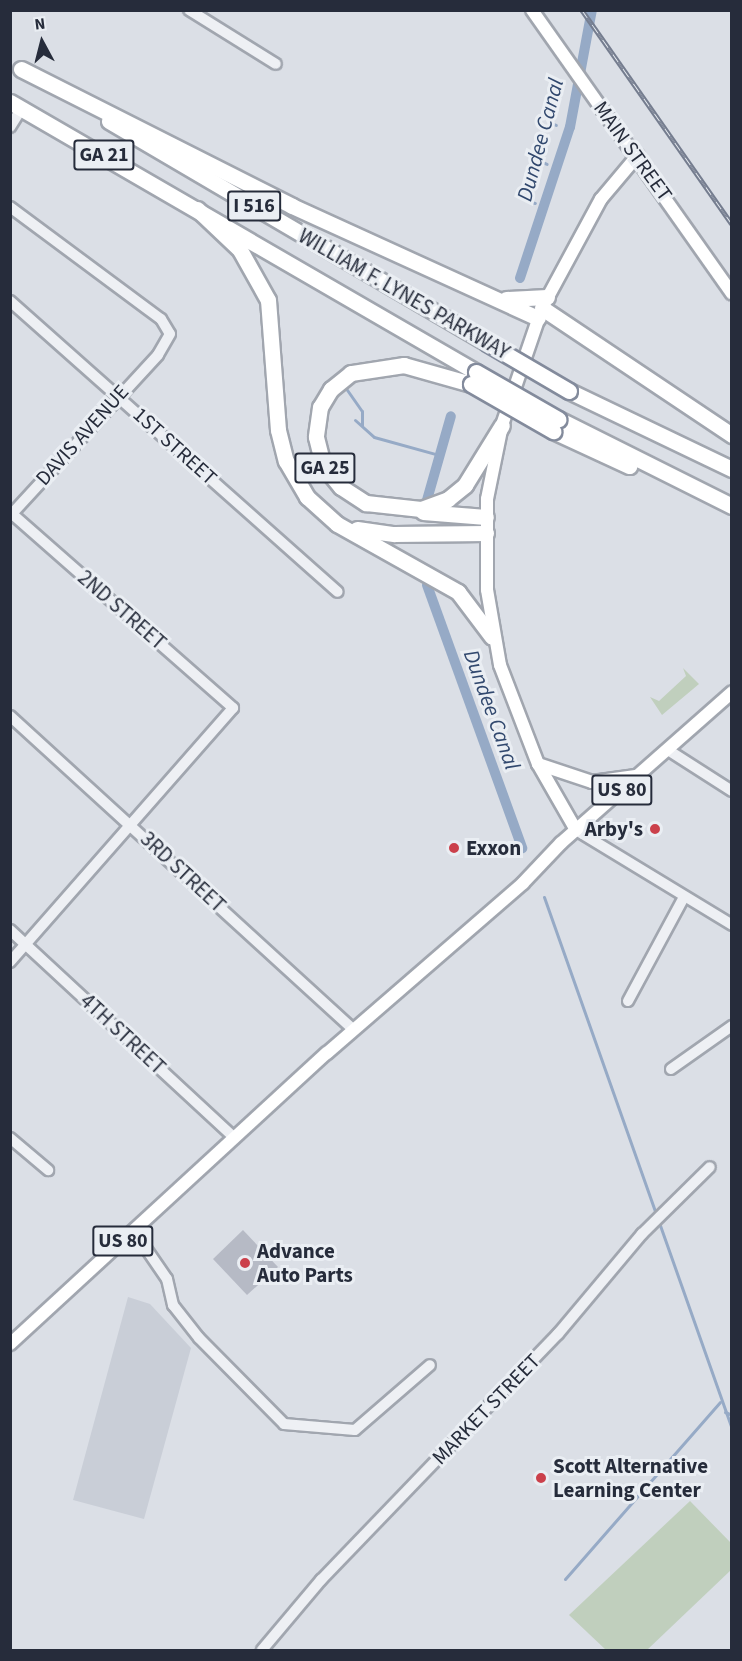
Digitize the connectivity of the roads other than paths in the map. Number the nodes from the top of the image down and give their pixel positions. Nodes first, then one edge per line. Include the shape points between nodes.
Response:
1 (189, 10) edge
2 (532, 10) edge
3 (276, 64) dead end
4 (16, 66) edge
5 (16, 105) edge
6 (10, 127) edge
7 (638, 155) junction
8 (10, 207) edge
9 (197, 209) junction
10 (732, 294) edge
11 (500, 298) junction
12 (10, 301) edge
13 (542, 308) junction
14 (473, 378) junction
15 (117, 394) junction
16 (502, 425) junction
17 (732, 435) edge
18 (732, 469) edge
19 (732, 506) edge
20 (400, 510) junction
21 (11, 514) edge
22 (337, 524) junction
23 (486, 525) junction
24 (338, 592) dead end
25 (492, 637) junction
26 (732, 692) edge
27 (10, 716) edge
28 (668, 750) junction
29 (538, 765) junction
30 (637, 776) junction
31 (732, 790) edge
32 (132, 824) junction
33 (576, 830) junction
34 (684, 897) junction
35 (732, 925) edge
36 (10, 930) edge
37 (27, 945) junction
38 (10, 962) edge
39 (628, 1001) dead end
40 (732, 1026) edge
41 (354, 1030) junction
42 (671, 1069) dead end
43 (10, 1138) edge
44 (235, 1138) junction
45 (710, 1167) dead end
46 (48, 1170) dead end
47 (134, 1231) junction
48 (10, 1344) edge
49 (430, 1365) dead end
50 (262, 1650) edge

1 - 3 street
2 - 7 main road, MAIN STREET
4 - 11 highway via 292,206
4 - 18 highway, WILLIAM F. LYNES PARKWAY / I 516, bridge via 569,391
5 - 6 street
5 - 9 highway, GA 21
7 - 10 main road, MAIN STREET
7 - 13 main road, GA 25 via 601,199
8 - 15 street, DAVIS AVENUE via 168,326 170,341
9 - 14 highway, WILLIAM F. LYNES PARKWAY / I 516
9 - 22 highway via 240,250 261,282 272,317 281,446 307,497
11 - 13 highway
11 - 13 highway
12 - 15 street, 1ST STREET
13 - 16 main road, GA 25
13 - 17 highway
14 - 19 highway, WILLIAM F. LYNES PARKWAY / I 516, bridge via 556,425
14 - 20 highway, GA 25 via 416,367 381,366 351,373 326,395 316,420 323,465 354,497
15 - 21 street, DAVIS AVENUE
15 - 24 street, 1ST STREET
16 - 20 highway, GA 25 via 465,485 434,506
16 - 23 main road
20 - 23 highway
21 - 32 street, 2ND STREET via 233,708
22 - 23 highway via 394,534
22 - 25 highway via 449,584 467,600
23 - 25 main road
25 - 29 main road via 510,698
26 - 28 main road, US 80
27 - 32 street, 3RD STREET
28 - 30 main road, US 80
28 - 31 street
29 - 30 main road via 592,782
29 - 33 main road
30 - 33 main road, US 80
32 - 37 street
32 - 41 street, 3RD STREET
33 - 34 street
33 - 41 main road, US 80 via 523,883
34 - 35 street
34 - 39 street
36 - 37 street, 4TH STREET
37 - 38 street
37 - 44 street, 4TH STREET
40 - 42 street
41 - 44 main road, US 80
43 - 46 street
44 - 47 main road, US 80
45 - 50 street, MARKET STREET via 675,1206 642,1234 558,1334 321,1581
47 - 48 main road, US 80
47 - 49 street via 167,1279 173,1305 199,1338 284,1424 355,1430

